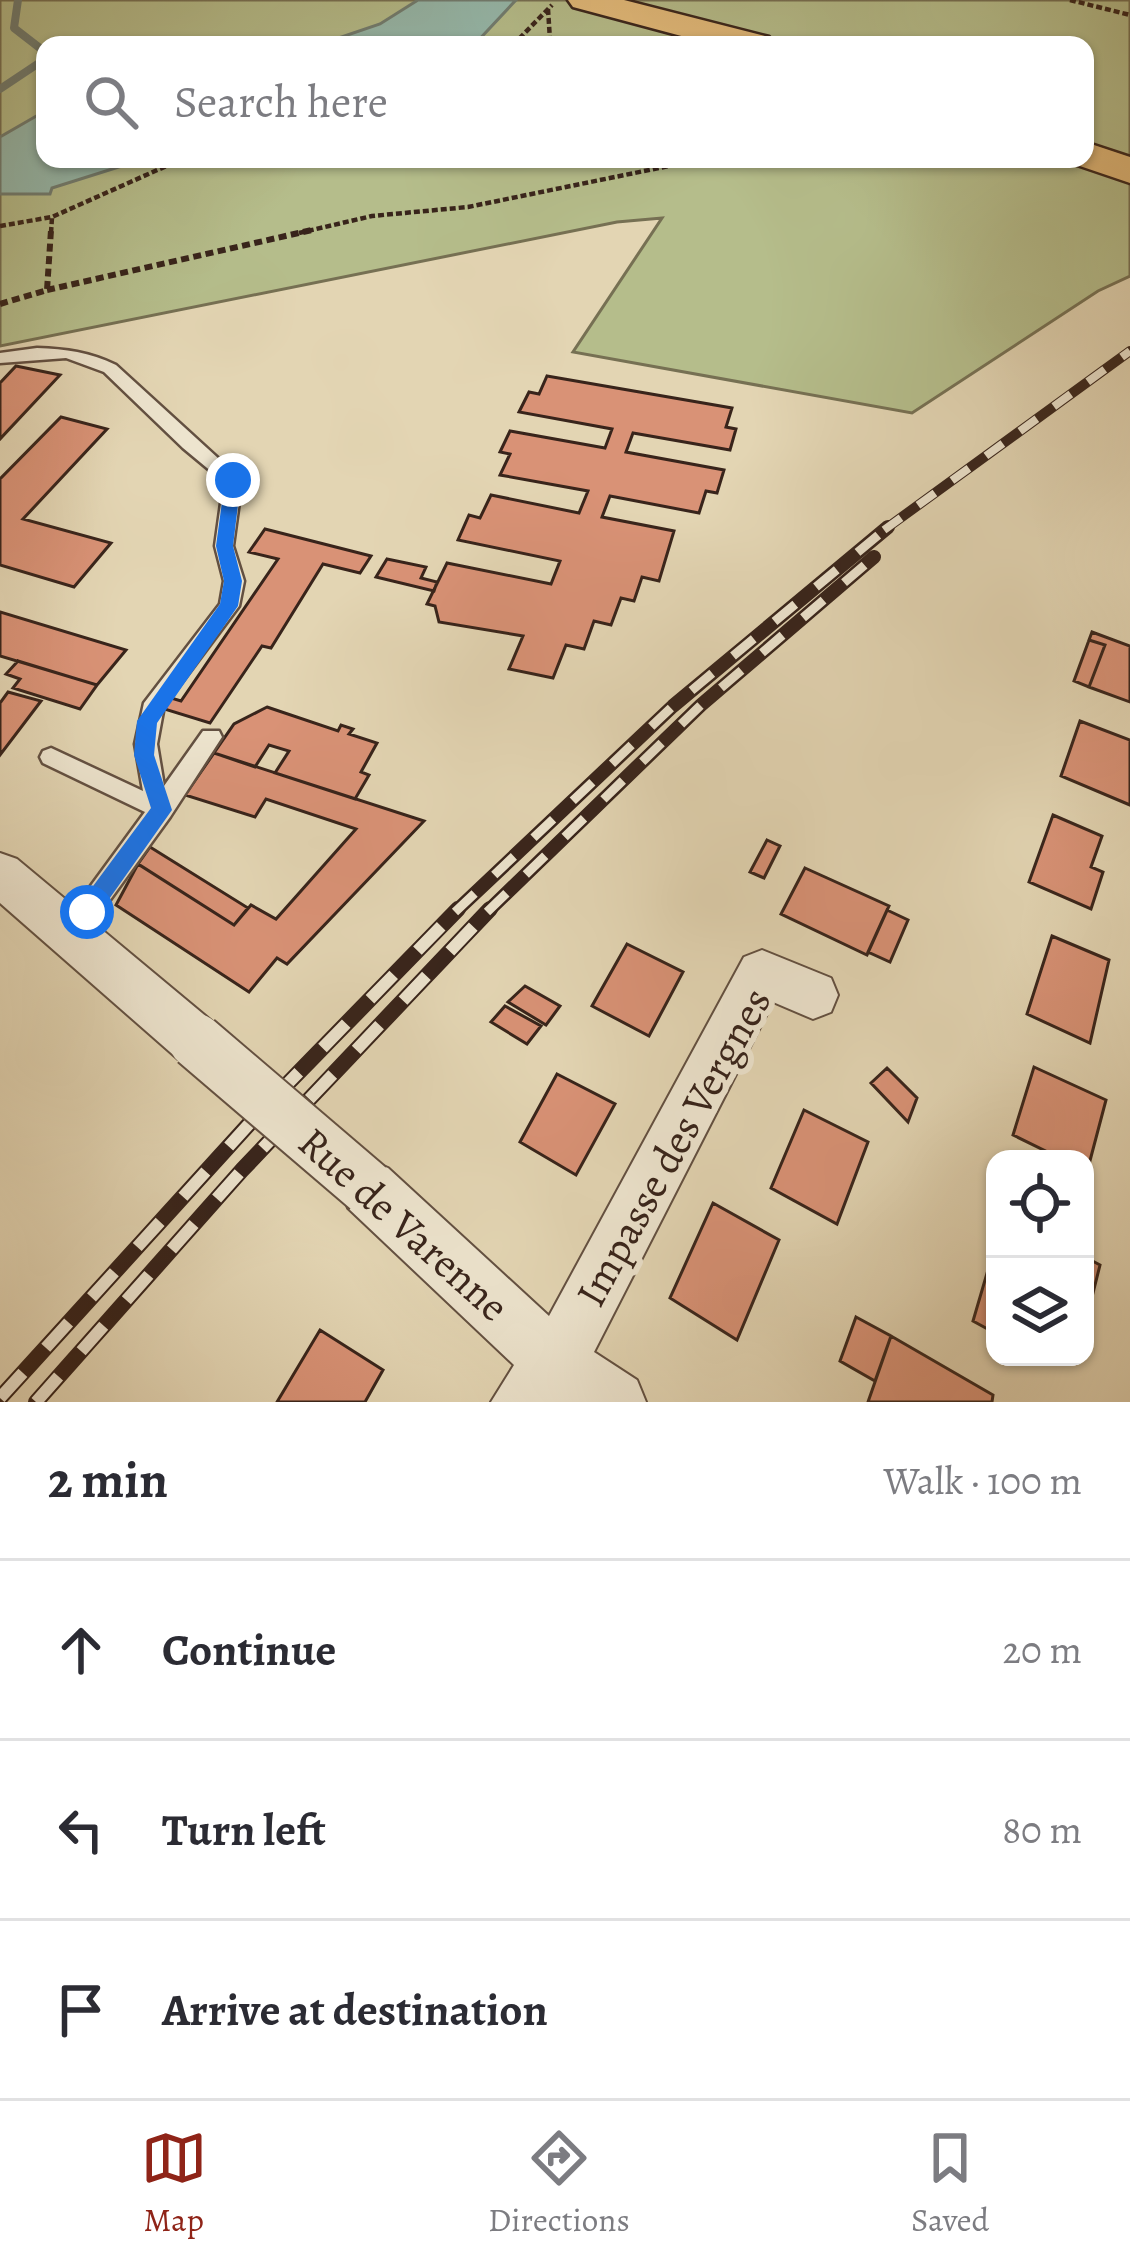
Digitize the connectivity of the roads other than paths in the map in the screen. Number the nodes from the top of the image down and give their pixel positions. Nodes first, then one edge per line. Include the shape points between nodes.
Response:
1 (616, 2) edge
2 (749, 36) edge
3 (1094, 138) edge
4 (1130, 151) edge
5 (1094, 157) edge
6 (1130, 170) edge
7 (0, 358) edge
8 (211, 737) dead end
9 (51, 757) dead end
10 (162, 810) junction
11 (0, 874) edge
12 (68, 937) junction
13 (813, 995) dead end
14 (539, 1382) edge
15 (615, 1402) edge

1 - 2 main road
3 - 4 main road
5 - 6 main road
7 - 10 lane via 76,354 118,371 233,480 224,546 233,581 229,606 147,721 144,755
8 - 10 lane
9 - 10 lane
10 - 12 lane
11 - 12 street, Rue de Varenne
12 - 14 street, Rue de Varenne, bridge via 368,1188
13 - 14 street, Impasse des Vergnes via 762,973
14 - 15 street, Rue de Varenne

